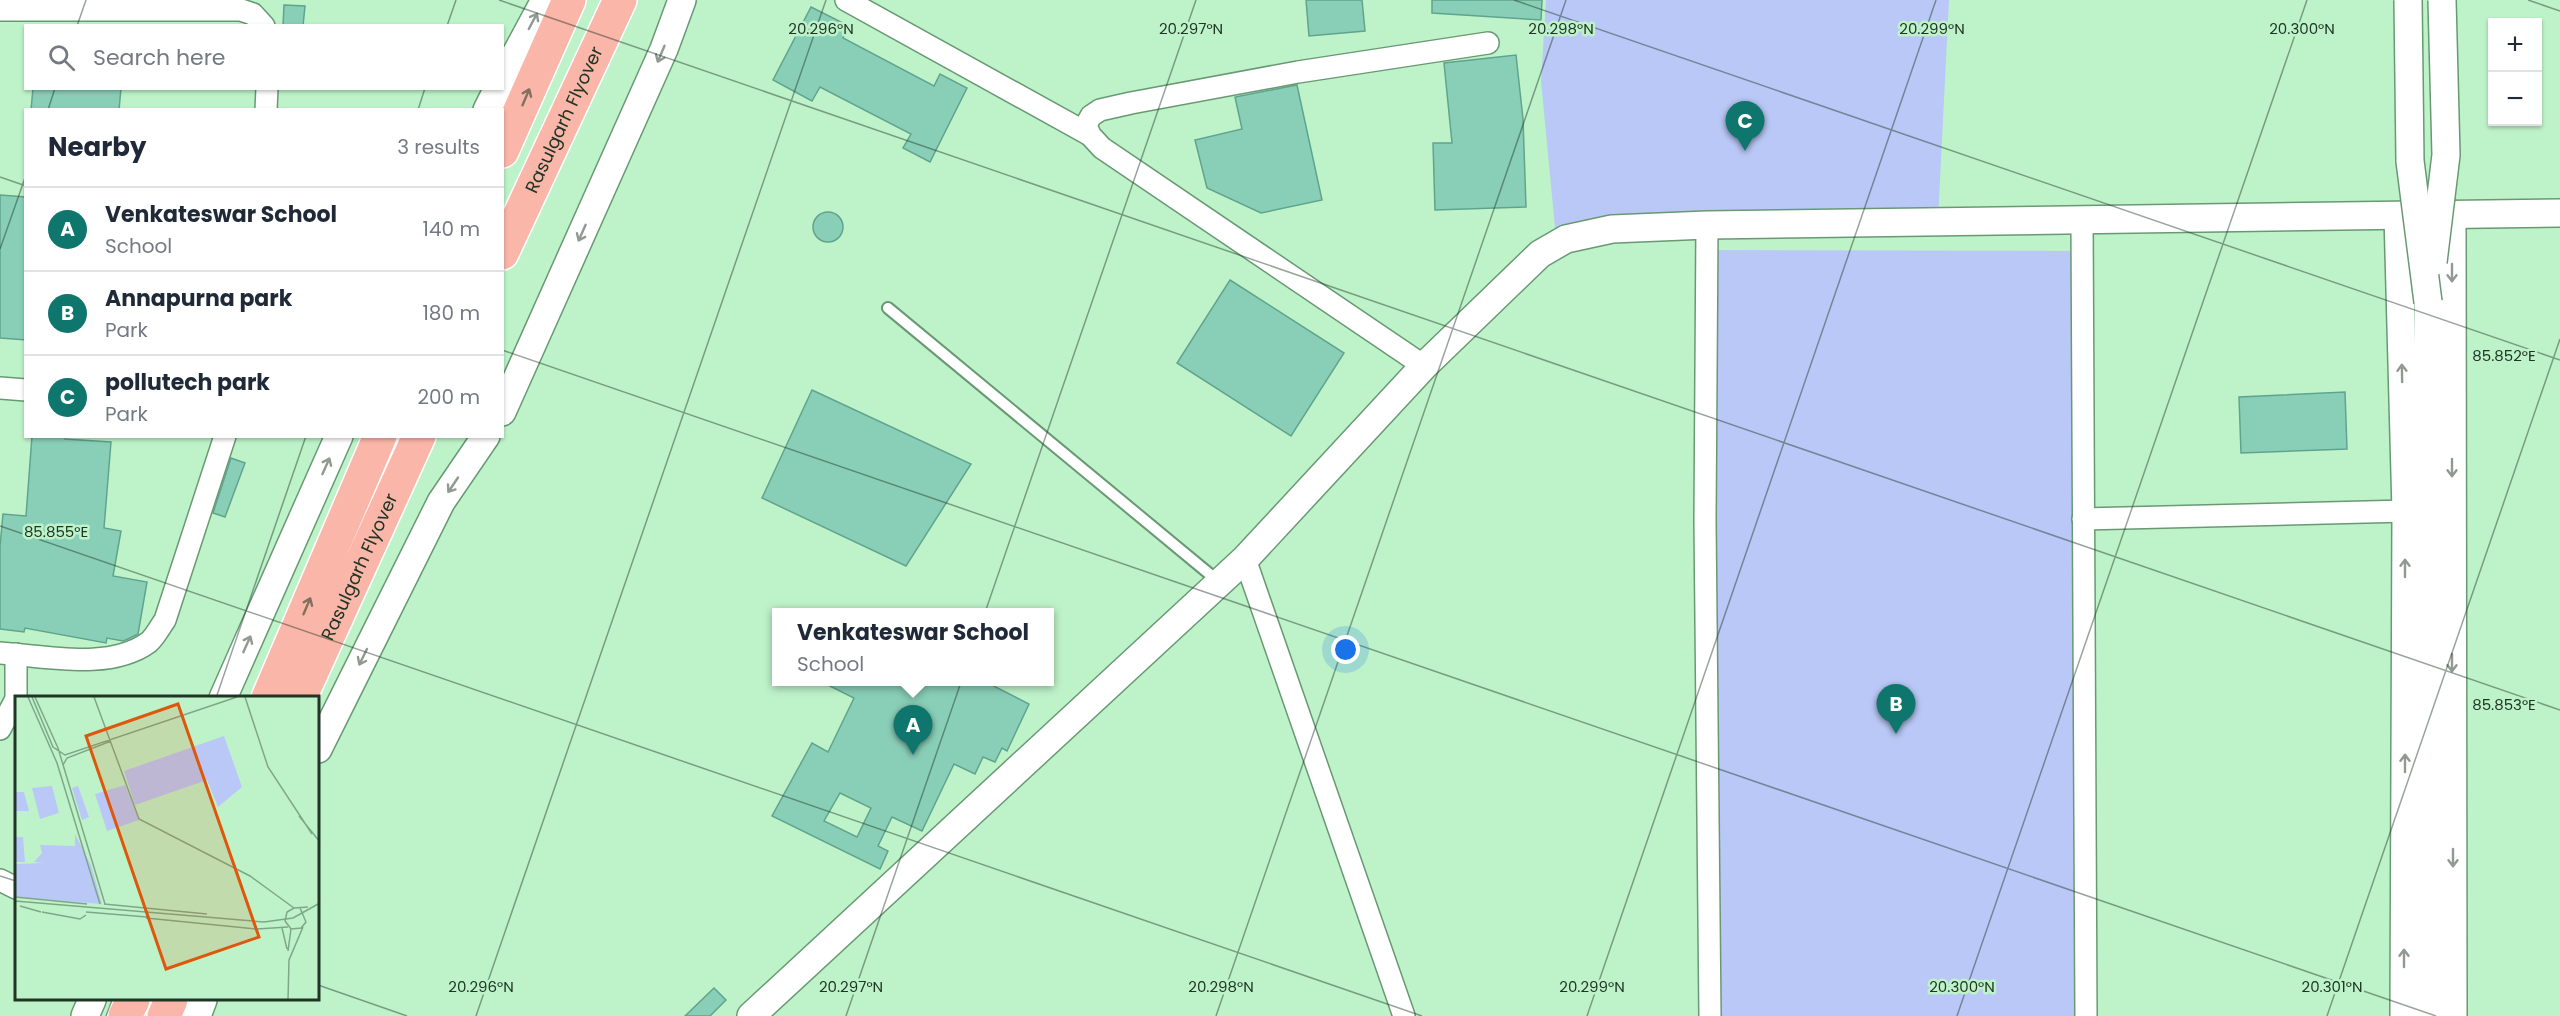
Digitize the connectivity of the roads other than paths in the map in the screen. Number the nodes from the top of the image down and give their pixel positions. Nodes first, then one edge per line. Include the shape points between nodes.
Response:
1 (545, 0) edge
2 (569, 0) edge
3 (682, 0) edge
4 (846, 0) edge
5 (2408, 0) edge
6 (2442, 0) edge
7 (0, 10) edge
8 (615, 10) edge
9 (262, 24) edge
10 (1488, 43) dead end
11 (504, 76) edge
12 (267, 90) edge
13 (497, 90) edge
14 (266, 108) edge
15 (488, 108) edge
16 (1090, 135) junction
17 (504, 146) edge
18 (2560, 213) edge
19 (2452, 214) junction
20 (2398, 216) junction
21 (2082, 219) junction
22 (1707, 225) junction
23 (504, 249) edge
24 (2428, 302) junction
25 (888, 308) dead end
26 (1424, 366) junction
27 (0, 388) edge
28 (24, 390) edge
29 (504, 408) edge
30 (224, 438) edge
31 (338, 438) edge
32 (379, 438) edge
33 (418, 438) edge
34 (485, 438) edge
35 (2406, 512) junction
36 (2083, 519) junction
37 (1245, 559) junction
38 (1220, 582) junction
39 (8, 653) edge
40 (15, 696) edge
41 (224, 696) edge
42 (269, 696) edge
43 (301, 696) edge
44 (15, 701) edge
45 (0, 729) edge
46 (320, 745) edge
47 (0, 880) edge
48 (15, 888) edge
49 (91, 1001) edge
50 (132, 1001) edge
51 (170, 1001) edge
52 (202, 1001) edge
53 (85, 1016) edge
54 (125, 1016) edge
55 (164, 1016) edge
56 (196, 1016) edge
57 (751, 1016) edge
58 (1404, 1016) edge
59 (1710, 1016) edge
60 (2086, 1016) edge
61 (2404, 1016) edge
62 (2427, 1016) edge
63 (2453, 1016) edge

11 -> 1 street
17 -> 2 highway
3 -> 29 street
4 - 16 street
5 - 24 street, bridge via 2410,161
6 - 24 street, bridge via 2446,155
7 - 9 street via 241,10 253,14
8 - 23 highway, Rasulgarh Flyover
10 - 16 street via 1298,72 1100,110 1086,125
12 - 14 street
13 - 15 street
16 - 26 street via 1102,148
18 - 19 street
19 - 20 street
19 -> 63 street
20 - 21 street
35 -> 20 street
21 - 22 street
21 - 36 street
22 - 26 street via 1612,229 1566,239 1540,254
22 - 59 street via 1705,520
24 - 62 street
25 - 38 lane
26 - 37 street
27 - 28 street
30 - 39 street via 165,620 150,641 124,656 97,660
41 -> 31 street
42 -> 32 highway, Rasulgarh Flyover
33 - 43 highway, Rasulgarh Flyover
34 -> 46 street via 441,502
35 - 36 street
61 -> 35 street
36 - 60 street
37 - 38 street
37 - 58 street
38 - 57 street
39 - 40 street
44 - 45 street
47 - 48 street
49 - 53 street
50 - 54 highway
51 - 55 highway
52 - 56 street

